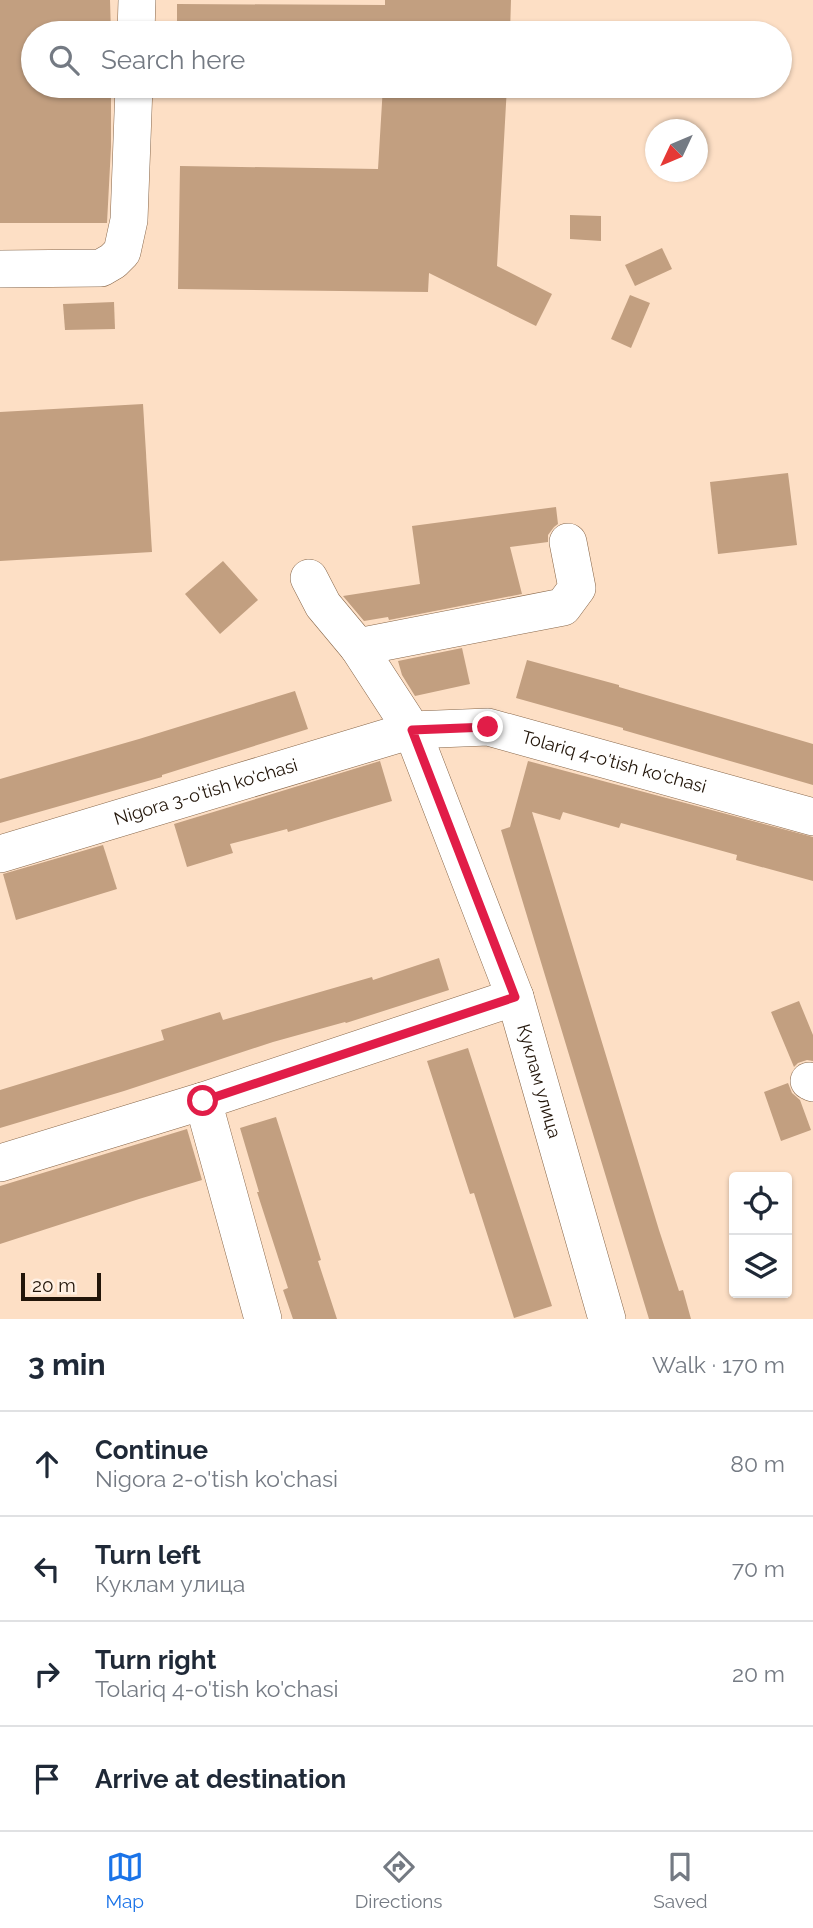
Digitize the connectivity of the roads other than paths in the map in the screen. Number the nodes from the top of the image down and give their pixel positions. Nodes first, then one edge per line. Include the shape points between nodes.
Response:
1 (137, 0) edge
2 (136, 21) edge
3 (134, 98) edge
4 (0, 269) edge
5 (568, 542) dead end
6 (309, 578) dead end
7 (358, 647) junction
8 (412, 730) junction
9 (813, 817) edge
10 (0, 854) edge
11 (515, 997) junction
12 (203, 1101) junction
13 (0, 1163) edge
14 (263, 1319) edge
15 (607, 1319) edge

1 - 2 street
3 - 4 street via 129,220 122,252 100,268
5 - 7 street via 577,588 563,607
6 - 7 street, Куклам улица via 323,606
7 - 8 street, Куклам улица
8 - 9 street, Tolariq 4-o'tish ko'chasi via 488,727
8 - 10 street, Nigora 3-o'tish ko'chasi
8 - 11 street, Куклам улица
11 - 12 street
11 - 15 street, Куклам улица
12 - 13 street
12 - 14 street

